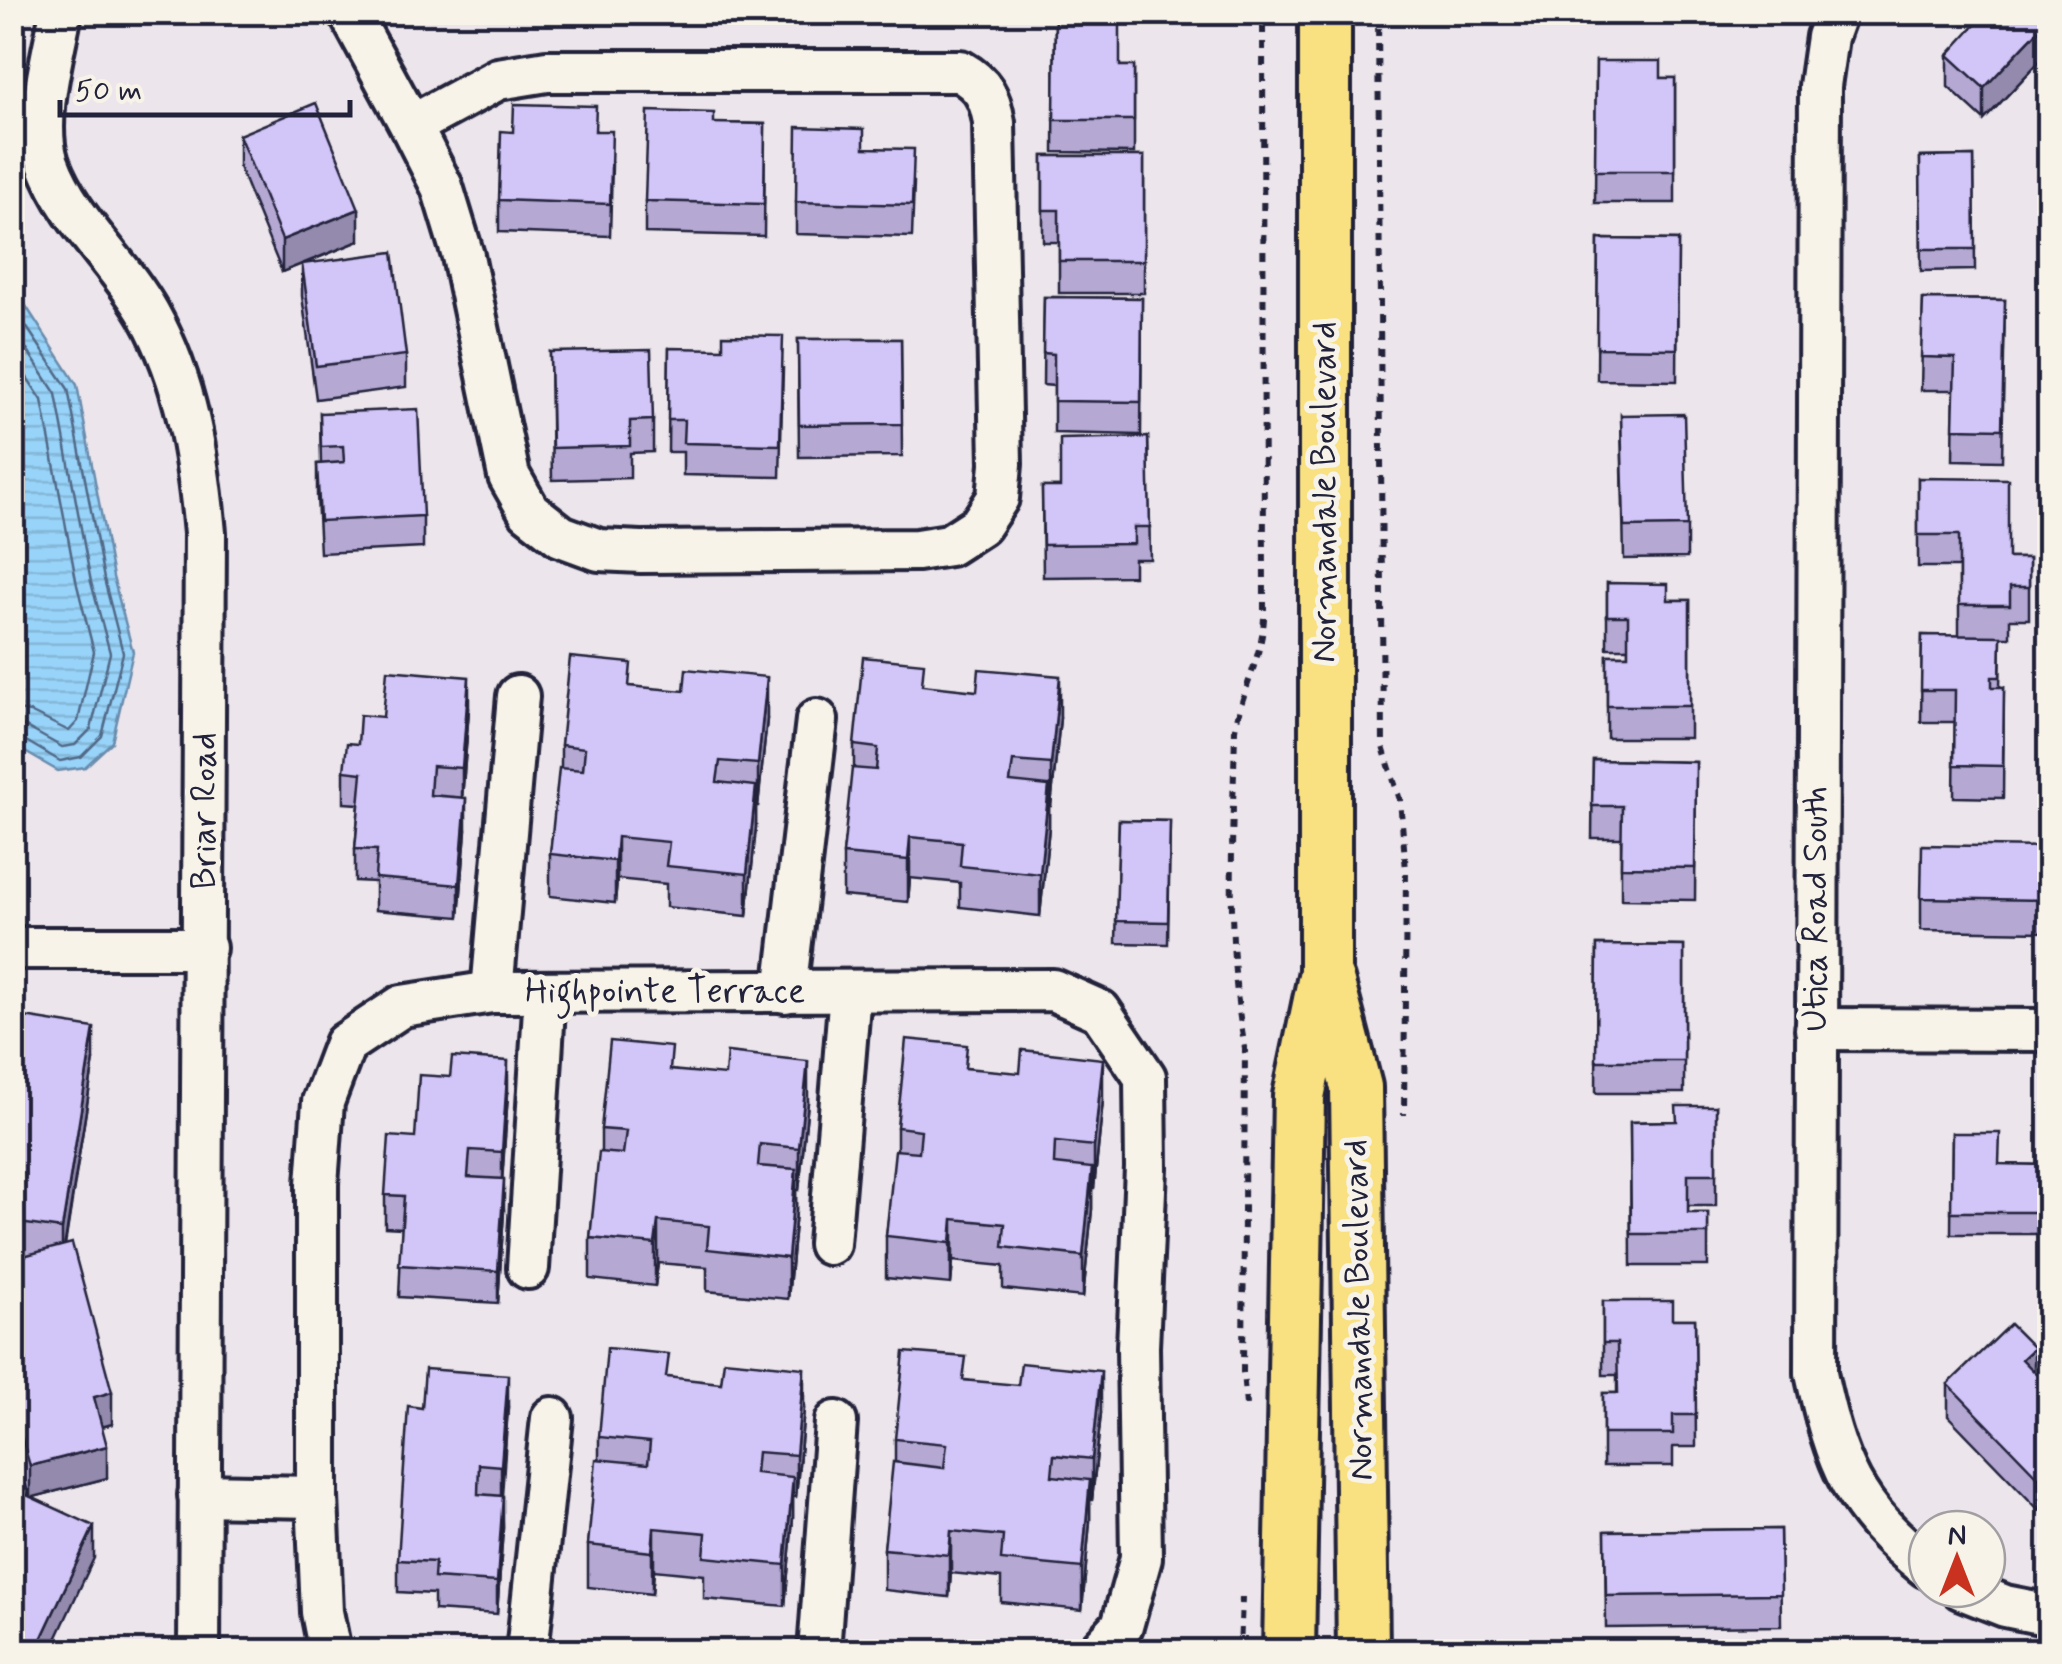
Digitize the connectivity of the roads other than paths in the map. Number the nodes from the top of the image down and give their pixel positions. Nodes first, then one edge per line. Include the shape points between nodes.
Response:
1 (61, 12) edge
2 (350, 12) edge
3 (1325, 12) edge
4 (1836, 12) edge
5 (411, 126) junction
6 (518, 696) dead end
7 (817, 720) dead end
8 (12, 948) edge
9 (204, 948) junction
10 (1325, 972) junction
11 (492, 992) junction
12 (544, 992) junction
13 (784, 992) junction
14 (850, 992) junction
15 (1816, 1029) junction
16 (2050, 1030) edge
17 (828, 1244) dead end
18 (528, 1268) dead end
19 (552, 1418) dead end
20 (836, 1422) dead end
21 (199, 1495) junction
22 (317, 1497) junction
23 (1907, 1552) edge
24 (2007, 1606) edge
25 (2050, 1615) edge
26 (199, 1652) edge
27 (330, 1652) edge
28 (527, 1652) edge
29 (819, 1652) edge
30 (1098, 1652) edge
31 (1289, 1652) edge
32 (1364, 1652) edge

1 - 9 street, Briar Road via 44,103 47,160 72,211 149,314 180,383 198,456 204,533
2 - 5 street
3 - 10 main road, Normandale Boulevard
4 - 15 street, Utica Road South via 1820,86
5 - 5 street via 442,187 463,256 509,476 530,510 561,536 600,550 641,552 918,550 949,545 980,525 998,498 1001,464 994,123 991,100 977,81 960,72 547,72 498,78
6 - 11 street
7 - 13 street
8 - 9 street
9 - 21 street, Briar Road
10 - 31 main road, Normandale Boulevard via 1299,1096
10 - 32 main road, Normandale Boulevard via 1356,1087
11 - 12 street, Highpointe Terrace
11 - 22 street, Highpointe Terrace via 402,1006 345,1044 323,1102
12 - 13 street, Highpointe Terrace
12 - 18 street
13 - 14 street, Highpointe Terrace
14 - 17 street
14 - 30 street, Highpointe Terrace via 1053,990 1100,1012 1145,1077 1141,1558 1122,1626
15 - 16 street
15 - 23 street, Utica Road South via 1816,1373 1830,1437 1854,1493
19 - 28 street
20 - 29 street
21 - 22 street
21 - 26 street, Briar Road
22 - 27 street, Highpointe Terrace
24 - 25 street

